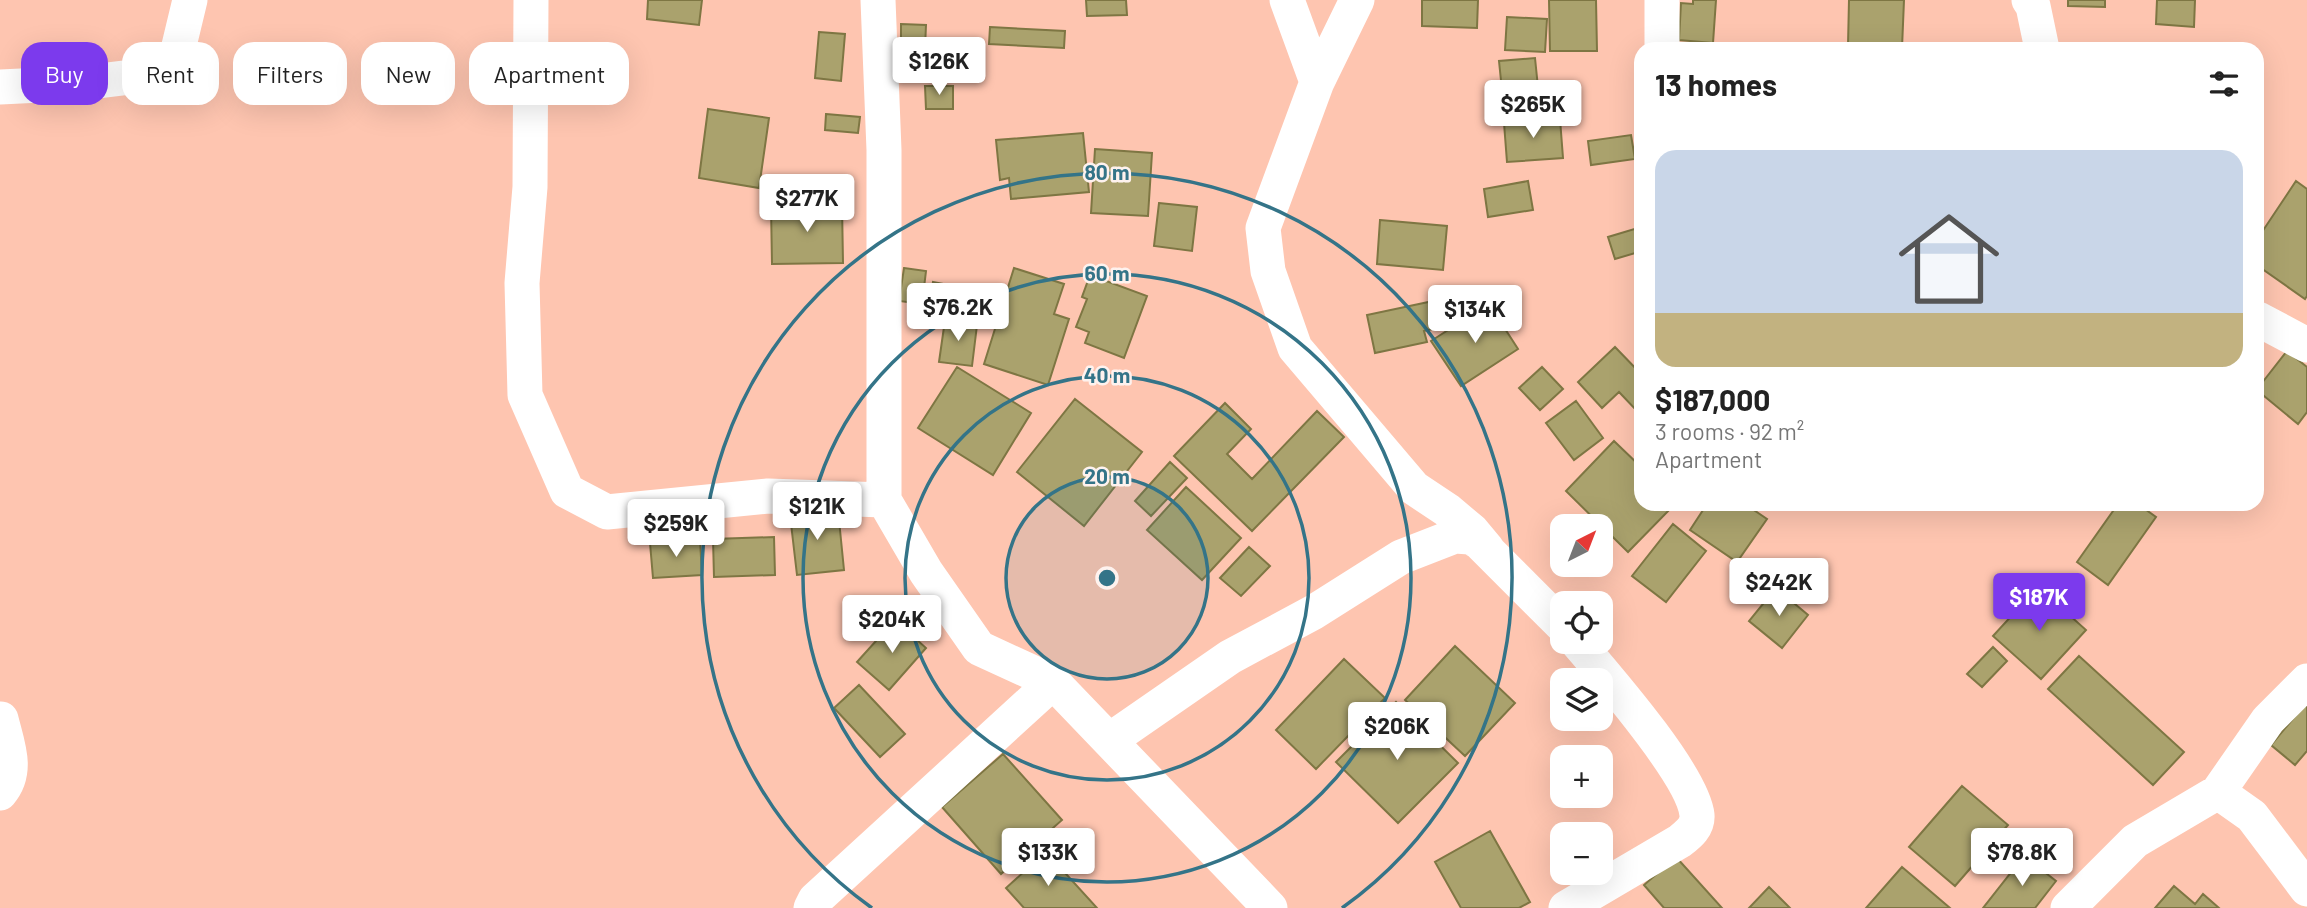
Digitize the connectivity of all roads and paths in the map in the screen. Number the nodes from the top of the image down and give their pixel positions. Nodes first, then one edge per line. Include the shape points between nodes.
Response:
1 (190, 0) edge
2 (531, 0) edge
3 (878, 0) edge
4 (1287, 0) edge
5 (1357, 0) edge
6 (1662, 0) edge
7 (2029, 0) edge
8 (1662, 42) edge
9 (2041, 42) edge
10 (1317, 82) junction
11 (0, 87) edge
12 (2264, 322) edge
13 (2307, 345) edge
14 (884, 499) junction
15 (1487, 549) junction
16 (1550, 613) edge
17 (1587, 654) edge
18 (2307, 681) edge
19 (1053, 682) junction
20 (1, 719) edge
21 (1110, 740) junction
22 (2218, 792) junction
23 (0, 793) edge
24 (2307, 889) edge
25 (811, 908) edge
26 (1270, 908) edge
27 (1566, 908) edge
28 (2068, 908) edge

1 - 11 street via 177,54 156,74
2 - 14 street via 530,187 522,283 525,395 567,491 607,512 768,496
3 - 14 street via 884,150
4 - 10 street
5 - 10 street
6 - 8 street
7 - 9 street
10 - 15 street via 1263,228 1268,271 1283,316 1295,348 1405,478 1472,531
12 - 13 street
14 - 19 street via 926,572 979,649
15 - 16 street
15 - 21 street via 1470,537 1455,536 1401,557 1314,612 1230,657
17 - 27 street via 1683,781 1697,817 1695,826 1680,841
18 - 22 street via 2269,720
19 - 21 street
19 - 25 street
20 - 23 street via 11,772
21 - 26 street
22 - 24 street via 2252,816
22 - 28 street via 2134,841

